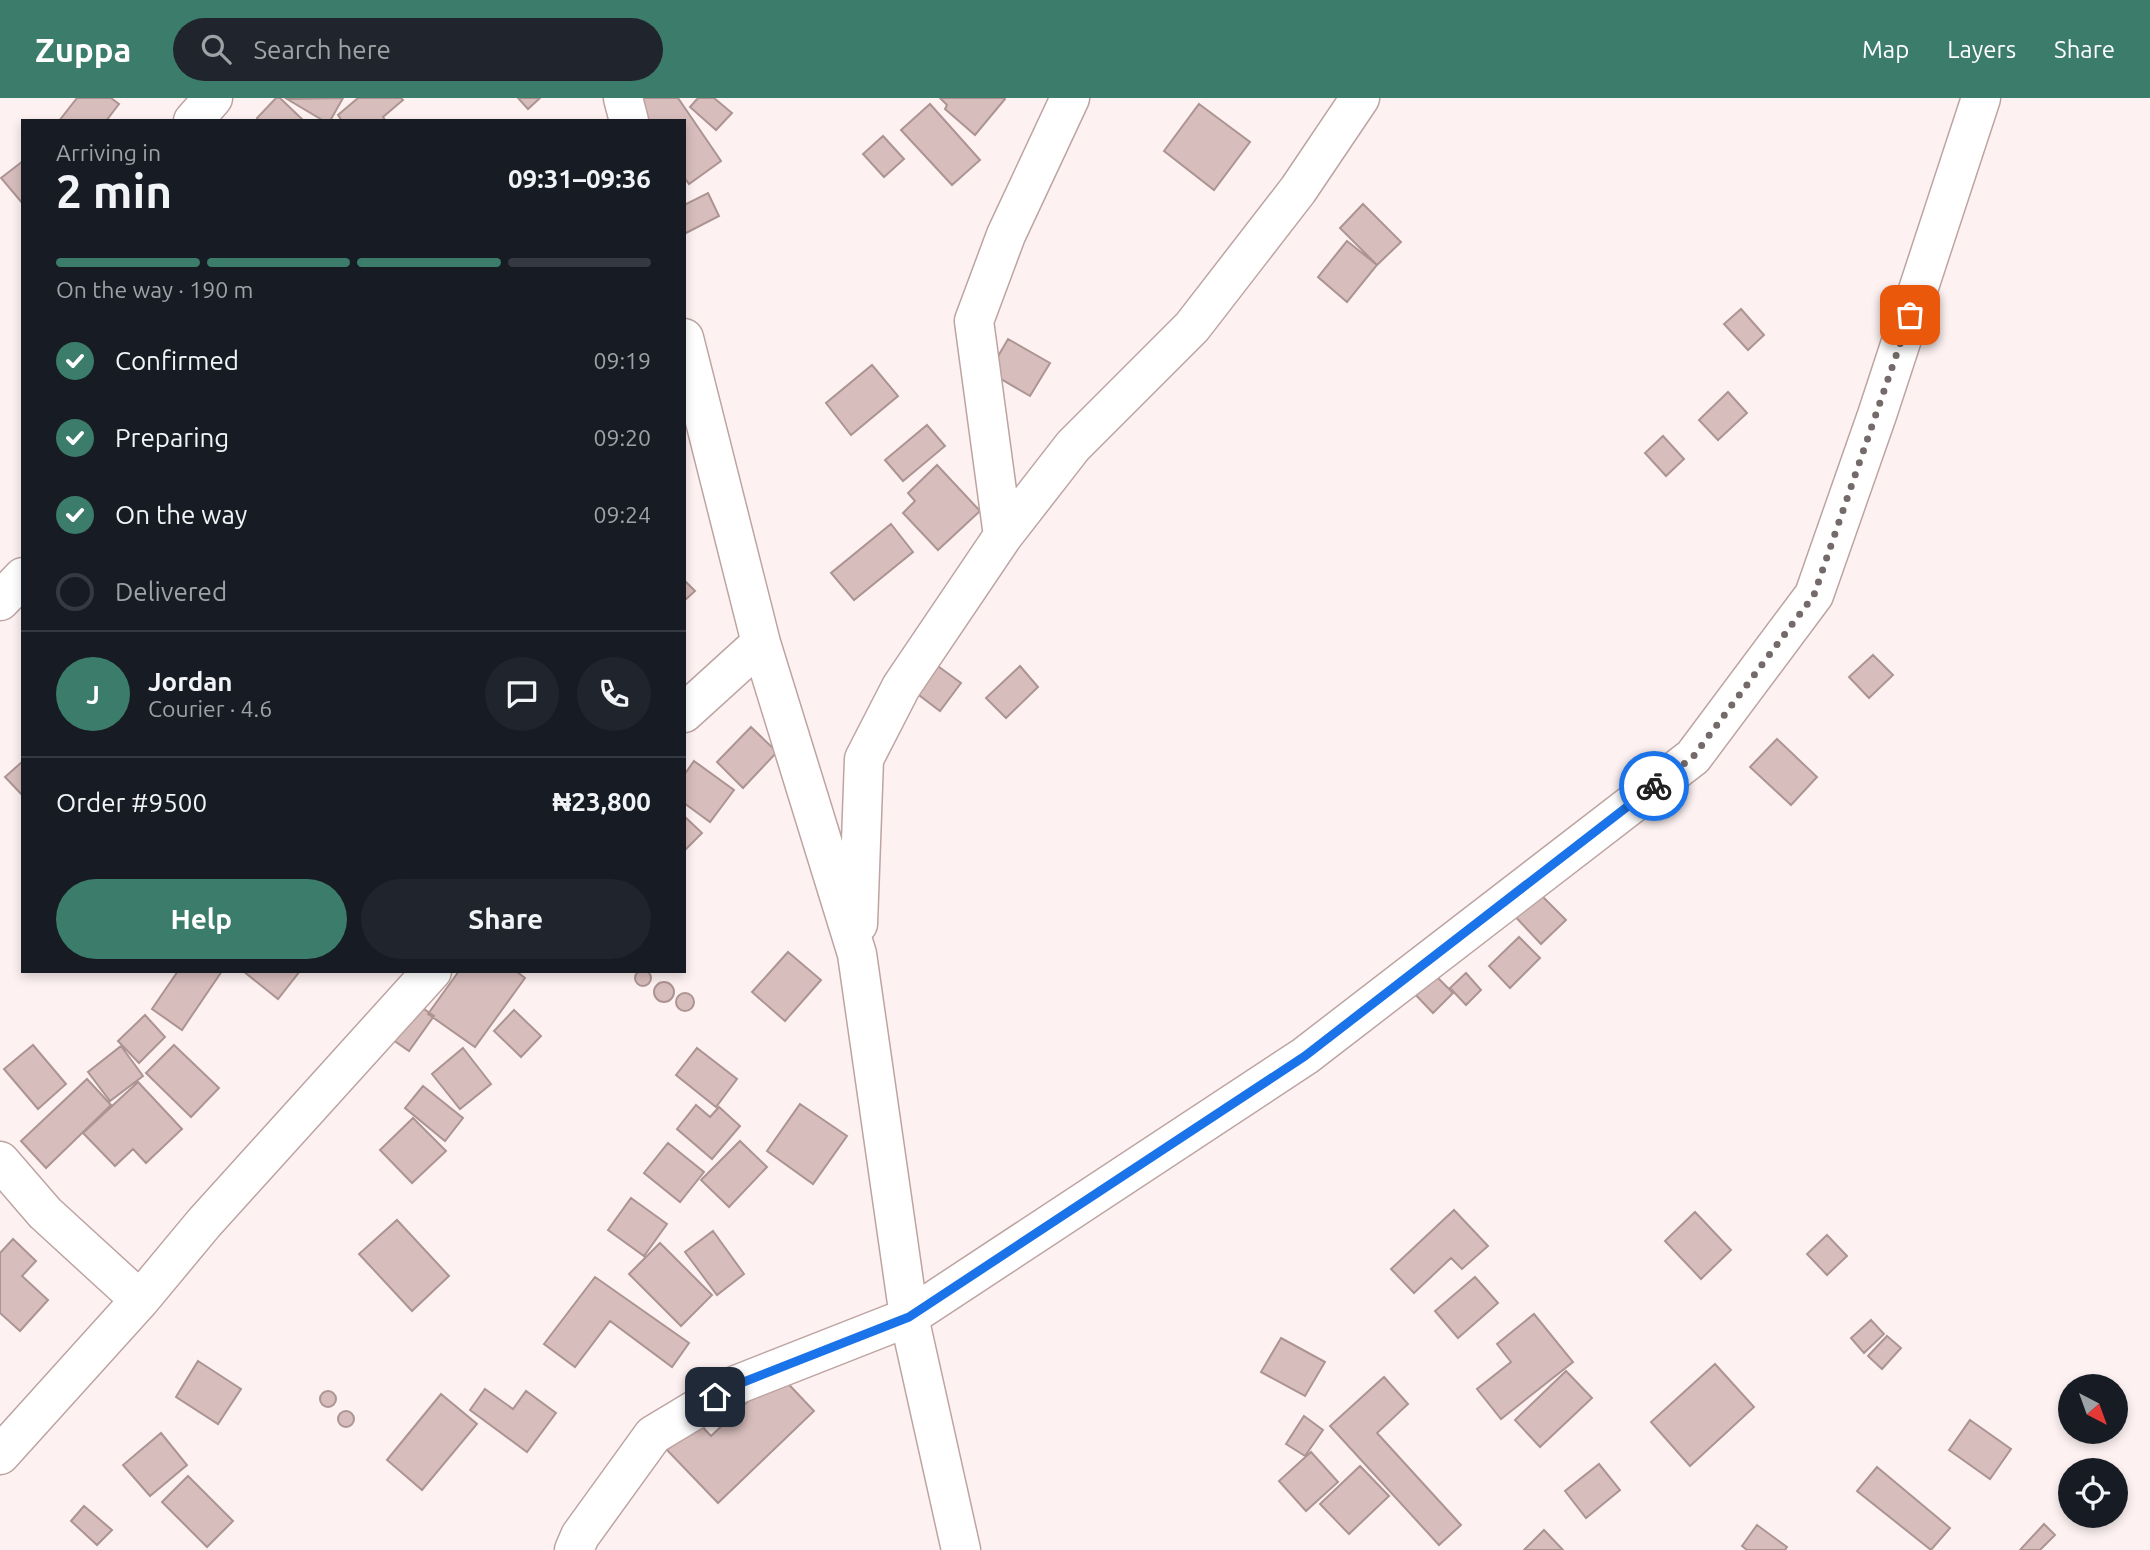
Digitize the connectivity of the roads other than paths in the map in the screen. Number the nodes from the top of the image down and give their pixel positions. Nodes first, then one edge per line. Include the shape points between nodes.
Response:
1 (212, 98) edge
2 (624, 98) edge
3 (1070, 98) edge
4 (1360, 98) edge
5 (1981, 98) edge
6 (194, 119) edge
7 (629, 119) edge
8 (686, 346) edge
9 (1003, 536) junction
10 (21, 579) edge
11 (0, 601) edge
12 (761, 643) junction
13 (686, 711) edge
14 (857, 954) junction
15 (430, 973) edge
16 (0, 1161) edge
17 (140, 1300) junction
18 (909, 1317) junction
19 (0, 1455) edge
20 (574, 1550) edge
21 (961, 1550) edge

1 - 6 street
2 - 7 street
3 - 9 street via 1006,235 974,321
4 - 9 street via 1298,190 1192,327 1073,446
5 - 18 street via 1814,595 1693,757 1305,1056
8 - 12 street
9 - 14 street via 901,687 864,759
10 - 11 street
12 - 13 street
12 - 14 street
14 - 18 street
15 - 17 street
16 - 17 street via 45,1213
17 - 19 street
18 - 20 street via 736,1385 653,1435
18 - 21 street

